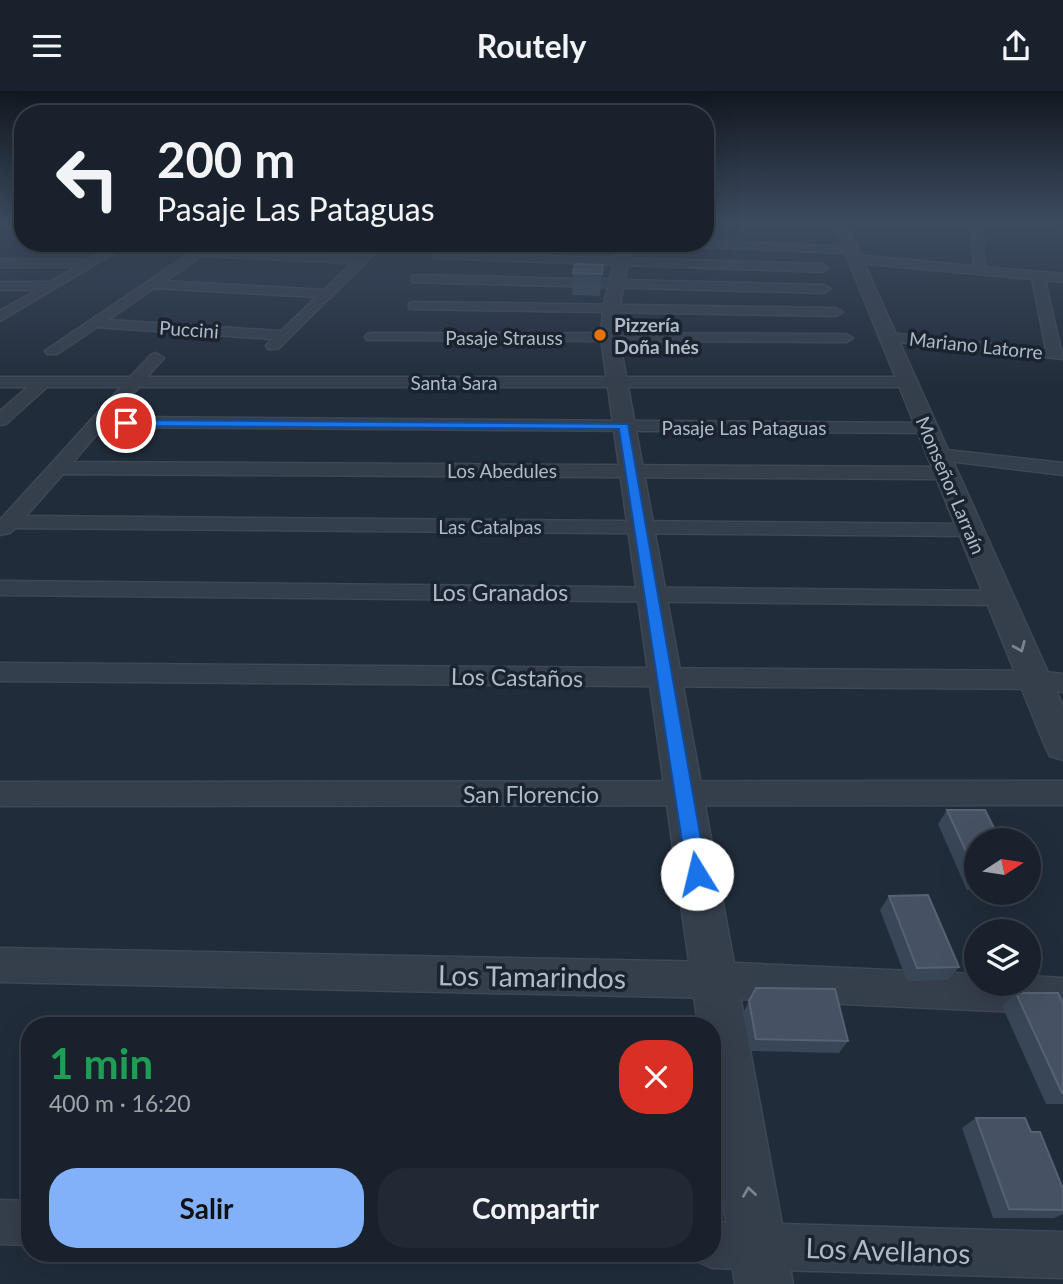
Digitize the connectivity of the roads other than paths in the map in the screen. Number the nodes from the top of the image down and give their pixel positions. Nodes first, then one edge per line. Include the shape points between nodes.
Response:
1 (65, 279) edge
2 (160, 279) edge
3 (343, 279) edge
4 (416, 279) dead end
5 (618, 279) edge
6 (863, 279) edge
7 (1039, 279) edge
8 (152, 284) junction
9 (617, 284) junction
10 (0, 286) edge
11 (52, 286) junction
12 (824, 289) dead end
13 (327, 294) junction
14 (414, 306) dead end
15 (4, 312) edge
16 (836, 312) dead end
17 (94, 323) junction
18 (610, 323) junction
19 (284, 335) junction
20 (372, 337) dead end
21 (888, 337) junction
22 (846, 338) dead end
23 (272, 347) dead end
24 (52, 351) dead end
25 (1058, 354) edge
26 (156, 358) dead end
27 (0, 382) edge
28 (43, 382) junction
29 (134, 382) junction
30 (617, 382) junction
31 (907, 382) junction
32 (0, 421) edge
33 (98, 422) junction
34 (624, 426) junction
35 (927, 428) junction
36 (942, 464) junction
37 (58, 468) junction
38 (1063, 469) edge
39 (631, 471) junction
40 (5, 527) edge
41 (641, 527) junction
42 (971, 530) junction
43 (0, 587) edge
44 (651, 593) junction
45 (999, 597) junction
46 (0, 672) edge
47 (666, 679) junction
48 (1035, 680) junction
49 (1063, 683) edge
50 (1063, 746) edge
51 (1063, 793) edge
52 (0, 794) edge
53 (684, 794) junction
54 (0, 965) edge
55 (715, 980) junction
56 (1063, 996) edge
57 (721, 1017) edge
58 (721, 1017) edge
59 (0, 1223) edge
60 (21, 1223) edge
61 (721, 1249) edge
62 (1063, 1255) edge
63 (761, 1265) edge

1 - 11 street
2 - 8 street
3 - 13 street
4 - 9 street
5 - 9 street
6 - 21 street, Monseñor Larraín
7 - 25 street
8 - 13 street
8 - 17 street
9 - 12 street
9 - 18 street
10 - 11 street
11 - 15 street
13 - 19 street
14 - 18 street
16 - 18 street
17 - 19 street, Puccini
17 - 24 street
18 - 20 street, Pasaje Strauss
18 - 22 street, Pasaje Strauss
18 - 30 street
19 - 23 street
21 - 25 street, Mariano Latorre
21 - 31 street, Monseñor Larraín
26 - 29 street
27 - 28 street, Santa Sara
28 - 29 street, Santa Sara
28 - 32 street
29 - 30 street, Santa Sara
29 - 33 street
30 - 31 street, Santa Sara
30 - 34 street
31 - 35 street, Monseñor Larraín
33 - 34 street, Pasaje Las Pataguas
33 - 37 street
34 - 35 street, Pasaje Las Pataguas
34 - 39 street
35 - 36 street, Monseñor Larraín
36 - 38 street, Los Abedules
36 - 39 street, Los Abedules
36 - 42 street, Monseñor Larraín
37 - 39 street, Los Abedules
37 - 40 street
39 - 41 street
40 - 41 street, Las Catalpas
41 - 42 street, Las Catalpas
41 - 44 street
42 - 45 street, Monseñor Larraín
43 - 44 street, Los Granados
44 - 45 street, Los Granados
44 - 47 street
45 -> 48 street, Monseñor Larraín
46 - 47 street, Los Castaños
47 - 48 street, Los Castaños
47 - 53 street
48 - 49 street, Los Castaños
48 - 50 street, Monseñor Larraín
51 - 53 street, San Florencio
52 - 53 street, San Florencio
53 - 55 street
54 - 55 street, Los Tamarindos
55 - 56 street, Los Tamarindos
58 -> 55 street
63 -> 57 street
59 - 60 street
61 - 63 street, Los Avellanos
62 - 63 street, Los Avellanos

